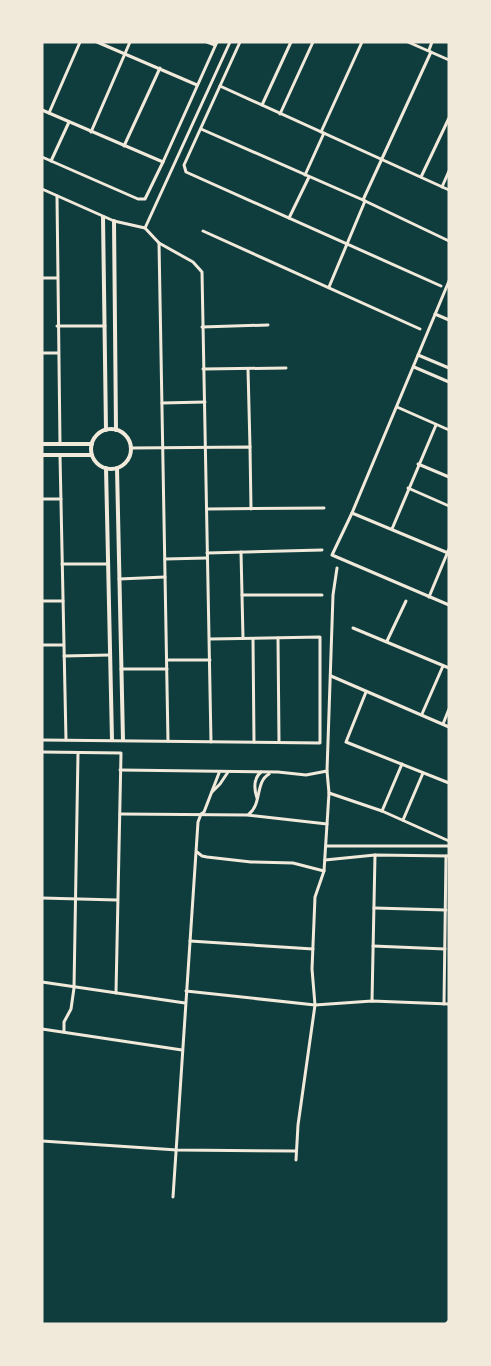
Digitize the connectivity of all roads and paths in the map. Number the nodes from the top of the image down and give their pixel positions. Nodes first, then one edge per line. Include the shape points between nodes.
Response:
1 (80, 42) edge
2 (97, 42) edge
3 (130, 42) edge
4 (207, 42) edge
5 (230, 42) edge
6 (240, 42) edge
7 (291, 42) edge
8 (313, 42) edge
9 (362, 42) edge
10 (408, 42) edge
11 (432, 42) edge
12 (216, 44) edge
13 (430, 51) junction
14 (125, 54) junction
15 (449, 60) edge
16 (160, 68) junction
17 (197, 85) junction
18 (220, 86) junction
19 (262, 105) junction
20 (42, 110) edge
21 (49, 113) junction
22 (280, 114) junction
23 (449, 118) edge
24 (69, 122) junction
25 (201, 129) junction
26 (91, 132) junction
27 (323, 132) junction
28 (124, 146) junction
29 (42, 157) edge
30 (382, 160) junction
31 (51, 161) junction
32 (163, 162) junction
33 (449, 171) edge
34 (307, 176) junction
35 (421, 177) junction
36 (442, 187) junction
37 (42, 189) edge
38 (449, 190) edge
39 (57, 196) junction
40 (364, 200) junction
41 (103, 217) junction
42 (290, 218) junction
43 (114, 221) junction
44 (145, 228) junction
45 (203, 231) dead end
46 (449, 241) edge
47 (159, 243) junction
48 (347, 243) junction
49 (42, 278) edge
50 (57, 278) junction
51 (449, 281) edge
52 (441, 286) dead end
53 (329, 287) junction
54 (435, 314) junction
55 (449, 320) edge
56 (268, 325) dead end
57 (57, 326) junction
58 (105, 326) junction
59 (202, 327) junction
60 (420, 329) dead end
61 (42, 353) edge
62 (58, 353) junction
63 (418, 355) junction
64 (414, 367) junction
65 (286, 368) dead end
66 (449, 368) edge
67 (203, 369) junction
68 (249, 369) junction
69 (449, 382) edge
70 (205, 402) junction
71 (162, 403) junction
72 (397, 408) junction
73 (436, 425) junction
74 (106, 430) junction
75 (116, 430) junction
76 (449, 430) edge
77 (42, 444) edge
78 (60, 444) junction
79 (92, 444) junction
80 (250, 447) junction
81 (131, 448) junction
82 (163, 448) junction
83 (205, 448) junction
84 (42, 455) edge
85 (60, 455) junction
86 (93, 455) junction
87 (418, 464) junction
88 (106, 468) junction
89 (117, 468) junction
90 (449, 477) edge
91 (408, 488) junction
92 (42, 499) edge
93 (61, 499) junction
94 (449, 506) edge
95 (250, 508) junction
96 (324, 508) dead end
97 (207, 509) junction
98 (352, 513) junction
99 (392, 529) junction
100 (322, 550) dead end
101 (448, 551) edge
102 (241, 552) junction
103 (207, 553) junction
104 (207, 558) junction
105 (165, 559) junction
106 (62, 564) junction
107 (108, 564) junction
108 (337, 568) dead end
109 (165, 577) junction
110 (119, 579) junction
111 (242, 595) junction
112 (322, 595) dead end
113 (429, 597) junction
114 (42, 601) edge
115 (63, 601) junction
116 (406, 601) dead end
117 (449, 605) edge
118 (353, 628) dead end
119 (243, 638) junction
120 (253, 638) junction
121 (278, 638) junction
122 (210, 639) junction
123 (387, 641) junction
124 (42, 645) edge
125 (63, 645) junction
126 (110, 655) junction
127 (64, 656) junction
128 (167, 660) junction
129 (210, 660) junction
130 (443, 666) junction
131 (449, 668) edge
132 (121, 669) junction
133 (167, 669) junction
134 (331, 676) junction
135 (366, 692) junction
136 (449, 708) edge
137 (422, 715) junction
138 (443, 724) junction
139 (449, 727) edge
140 (42, 740) edge
141 (66, 740) junction
142 (112, 740) junction
143 (123, 740) junction
144 (168, 741) junction
145 (211, 742) junction
146 (254, 742) junction
147 (279, 742) junction
148 (42, 752) edge
149 (78, 753) junction
150 (402, 764) junction
151 (120, 770) junction
152 (327, 771) junction
153 (219, 772) junction
154 (228, 772) junction
155 (261, 772) junction
156 (274, 772) junction
157 (423, 773) junction
158 (449, 783) edge
159 (329, 793) junction
160 (210, 794) junction
161 (257, 798) junction
162 (382, 811) junction
163 (120, 814) junction
164 (201, 814) junction
165 (247, 815) junction
166 (403, 820) junction
167 (327, 824) junction
168 (449, 841) edge
169 (326, 846) junction
170 (449, 846) edge
171 (196, 850) junction
172 (375, 855) junction
173 (448, 856) edge
174 (325, 860) junction
175 (324, 871) junction
176 (42, 898) edge
177 (75, 899) junction
178 (117, 900) junction
179 (374, 908) junction
180 (446, 910) junction
181 (190, 941) junction
182 (373, 946) junction
183 (313, 949) junction
184 (445, 949) junction
185 (42, 982) edge
186 (74, 988) junction
187 (186, 991) junction
188 (116, 993) junction
189 (372, 1001) junction
190 (185, 1003) junction
191 (447, 1004) edge
192 (315, 1005) junction
193 (42, 1029) edge
194 (64, 1032) junction
195 (182, 1050) junction
196 (42, 1141) edge
197 (177, 1150) junction
198 (296, 1151) junction
199 (296, 1160) dead end
200 (173, 1197) dead end

1 - 21 street
2 - 14 street
3 - 14 street
4 - 12 street
5 - 44 street
6 - 18 street
7 - 19 street
8 - 22 street
9 - 27 street
10 - 13 street
11 - 13 street
12 - 17 street
13 - 15 street
13 - 30 street
14 - 16 street
14 - 26 street
16 - 17 street
16 - 28 street
17 - 32 street
18 - 19 street
18 - 25 street
19 - 22 street
20 - 21 street
21 - 24 street
22 - 27 street
23 - 35 street
24 - 26 street
24 - 31 street
25 - 34 street
25 - 42 street via 184,165 186,172
26 - 28 street
27 - 30 street
27 - 34 street
28 - 32 street
29 - 31 street
30 - 35 street
30 - 40 street
31 - 32 street via 141,200 147,196
33 - 36 street
34 - 40 street
34 - 42 street
35 - 36 street
36 - 38 street
37 - 39 street
39 - 41 street
39 - 50 street
40 - 46 street
40 - 48 street
41 - 43 street
41 - 58 street
42 - 48 street
43 - 44 street
43 - 75 street
44 - 47 street
45 - 53 street
47 - 59 street via 202,272
47 - 71 street
48 - 52 street
48 - 53 street
49 - 50 street
50 - 57 street
51 - 54 street
53 - 60 street
54 - 55 street
54 - 63 street
56 - 59 street
57 - 58 street
57 - 62 street
58 - 74 street
59 - 67 street
61 - 62 street
62 - 78 street
63 - 64 street
63 - 66 street
64 - 69 street
64 - 72 street
65 - 68 street
67 - 68 street
67 - 70 street
68 - 80 street
70 - 71 street
70 - 83 street
71 - 82 street
72 - 73 street
72 - 98 street
73 - 76 street
73 - 87 street
74 - 75 street
74 - 79 street
75 - 81 street via 125,435
77 - 78 street
78 - 79 street
79 - 86 street
80 - 83 street
80 - 95 street
81 - 82 street
81 - 89 street via 126,462
82 - 83 street
82 - 105 street
83 - 97 street
84 - 85 street
85 - 86 street
85 - 93 street
86 - 88 street
87 - 90 street
87 - 91 street
88 - 89 street
88 - 107 street
89 - 110 street
91 - 94 street
91 - 99 street
92 - 93 street
93 - 106 street
95 - 96 street
95 - 97 street
97 - 103 street
98 - 99 street
98 - 113 street via 332,555
99 - 101 street
100 - 102 street
101 - 113 street
102 - 103 street
102 - 111 street
103 - 104 street
104 - 105 street
104 - 122 street
105 - 109 street
106 - 107 street
106 - 115 street
107 - 126 street
108 - 134 street
109 - 110 street
109 - 128 street
110 - 132 street
111 - 112 street
111 - 119 street
113 - 117 street
114 - 115 street
115 - 125 street
116 - 123 street
118 - 123 street
119 - 120 street
119 - 122 street
120 - 121 street
120 - 146 street
121 - 147 street
121 - 147 street via 320,637 320,743
122 - 129 street
123 - 130 street
124 - 125 street
125 - 127 street
126 - 127 street
126 - 142 street
127 - 141 street
128 - 129 street
128 - 133 street
129 - 145 street
130 - 131 street
130 - 137 street
132 - 133 street
132 - 143 street
133 - 144 street
134 - 135 street
134 - 152 street
135 - 137 street
135 - 150 street via 346,742
136 - 138 street
137 - 138 street
138 - 139 street
140 - 141 street
141 - 142 street
142 - 143 street
143 - 144 street
144 - 145 street
145 - 146 street
146 - 147 street
148 - 149 street
149 - 151 street via 121,753
149 - 177 street
150 - 157 street
150 - 162 street
151 - 153 street
151 - 163 street
152 - 156 street via 314,775
152 - 159 street
153 - 154 street
153 - 160 street
154 - 155 street
154 - 160 street
155 - 156 street
155 - 161 street via 255,784
156 - 161 street via 263,778
157 - 158 street
157 - 166 street
159 - 162 street
159 - 167 street
160 - 164 street
161 - 165 street via 255,808
162 - 166 street
163 - 164 street
163 - 178 street
164 - 165 street
164 - 171 street
165 - 167 street
166 - 168 street
167 - 169 street
169 - 170 street
169 - 174 street
171 - 175 street via 207,857 293,863
171 - 181 street
172 - 173 street
172 - 174 street
172 - 179 street
173 - 180 street
174 - 175 street
175 - 183 street via 315,897
176 - 177 street
177 - 178 street
177 - 186 street
178 - 188 street
179 - 180 street
179 - 182 street
180 - 184 street
181 - 183 street
181 - 187 street
182 - 184 street
182 - 189 street
183 - 192 street
184 - 191 street
185 - 186 street
186 - 188 street
186 - 194 street
187 - 190 street
187 - 192 street
188 - 190 street
189 - 191 street
189 - 192 street
190 - 195 street
192 - 198 street
193 - 194 street
194 - 195 street
195 - 197 street
196 - 197 street
197 - 198 street
197 - 200 street
198 - 199 street

